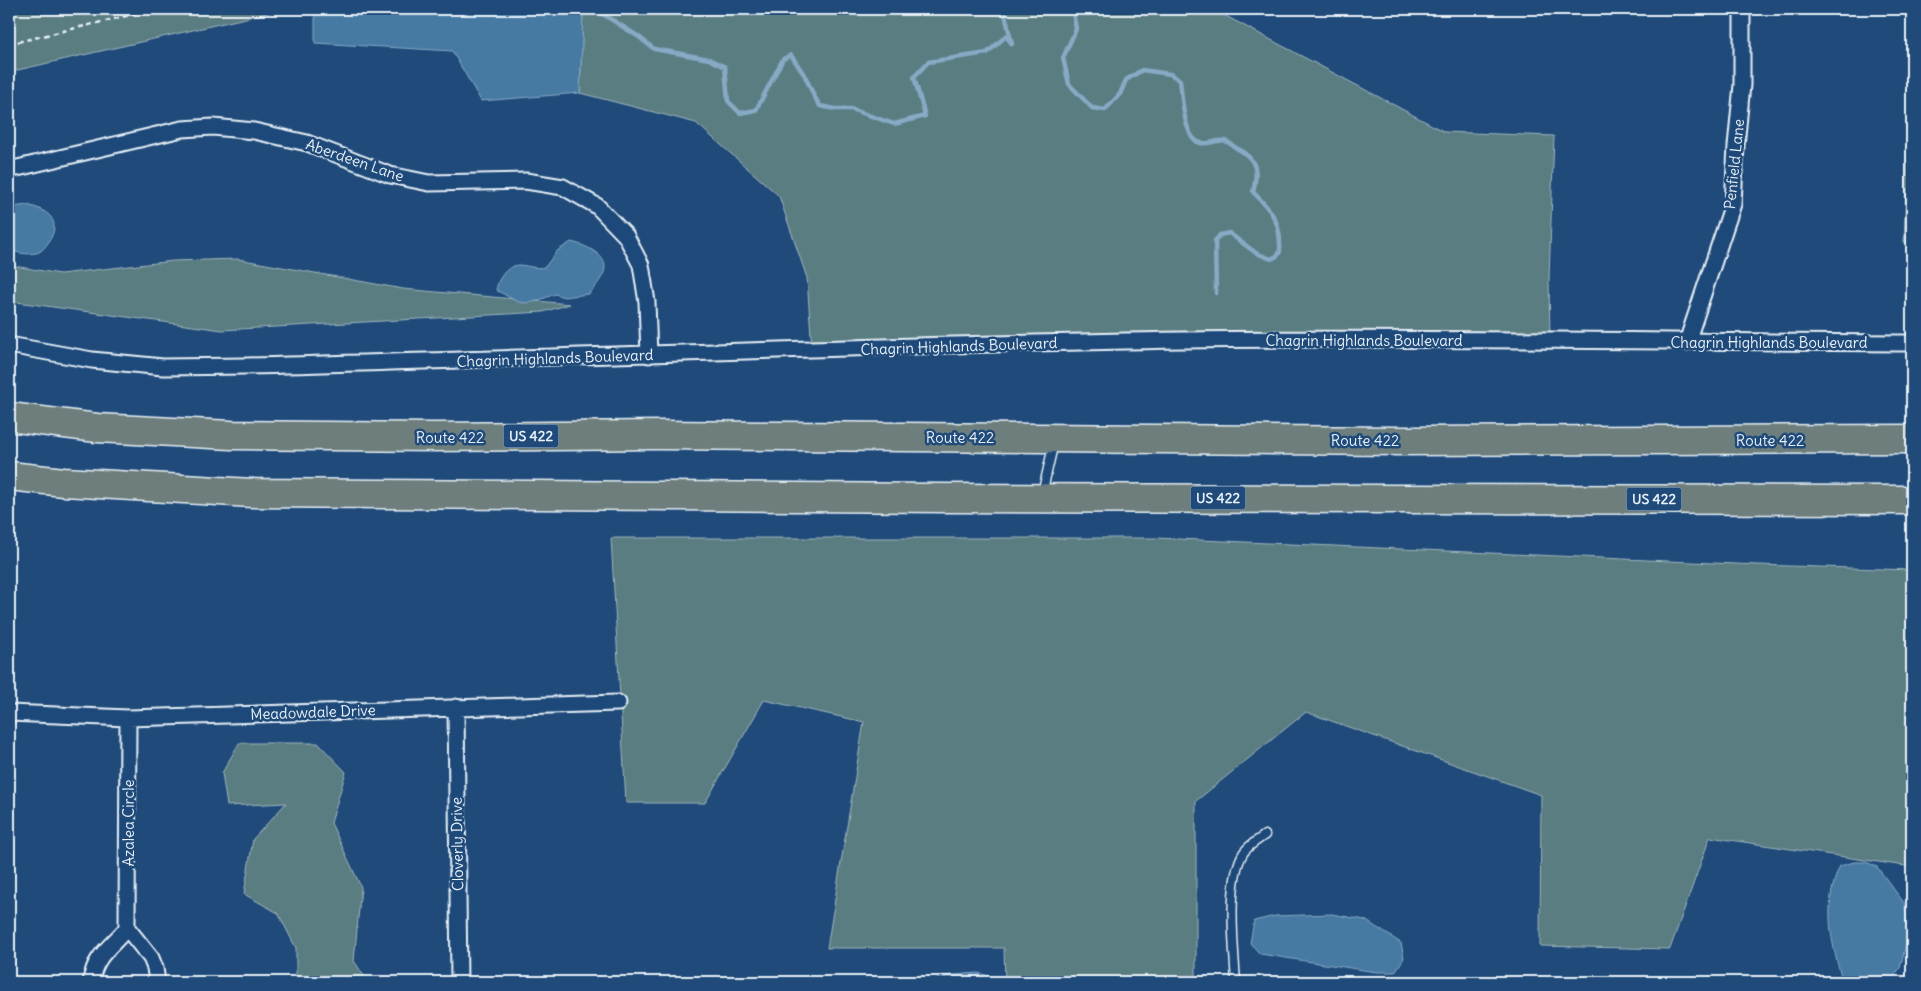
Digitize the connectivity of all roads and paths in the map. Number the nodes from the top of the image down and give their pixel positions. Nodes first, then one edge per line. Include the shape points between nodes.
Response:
1 (156, 9) edge
2 (1742, 9) edge
3 (9, 44) edge
4 (9, 170) edge
5 (1688, 342) junction
6 (1912, 343) edge
7 (9, 344) edge
8 (650, 355) junction
9 (9, 417) edge
10 (1055, 438) junction
11 (1912, 439) edge
12 (9, 476) edge
13 (1042, 497) junction
14 (1912, 500) edge
15 (618, 702) dead end
16 (456, 707) junction
17 (9, 712) edge
18 (128, 718) junction
19 (1265, 835) dead end
20 (127, 928) junction
21 (91, 982) edge
22 (157, 982) edge
23 (459, 982) edge
24 (1236, 982) edge

1 - 3 path
2 - 5 street, Penfield Lane via 1742,85 1733,204
4 - 8 street, Aberdeen Lane via 182,129 213,127 254,131 307,143 390,175 429,183 526,181 563,187 597,206 626,236 641,265
5 - 6 street, Chagrin Highlands Boulevard
5 - 8 street, Chagrin Highlands Boulevard via 1186,340
7 - 8 street, Chagrin Highlands Boulevard via 92,360 163,367
9 - 10 highway, Route 422 / US 422 via 97,428 231,435
10 - 11 highway, Route 422 / US 422 via 1402,441
10 - 13 lane
12 - 13 highway, US 422 via 252,493
13 - 14 highway, US 422
15 - 16 street, Meadowdale Drive
16 - 18 street, Meadowdale Drive
16 - 23 street, Cloverly Drive
17 - 18 street, Meadowdale Drive
18 - 20 street, Azalea Circle
19 - 24 lane via 1245,850 1237,870 1232,922
20 - 21 street via 98,958
20 - 22 street via 152,958

